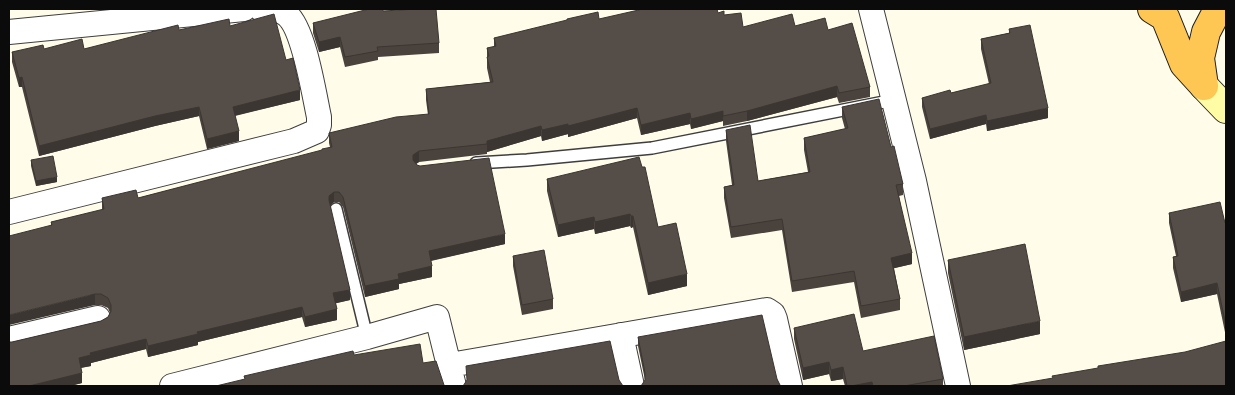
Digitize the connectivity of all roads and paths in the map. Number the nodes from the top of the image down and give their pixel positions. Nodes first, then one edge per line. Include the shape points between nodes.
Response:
1 (244, 9) edge
2 (261, 9) edge
3 (871, 9) edge
4 (1220, 9) edge
5 (1164, 11) edge
6 (9, 32) edge
7 (1204, 86) junction
8 (894, 100) junction
9 (1226, 109) edge
10 (464, 164) edge
11 (336, 209) dead end
12 (9, 212) edge
13 (98, 318) dead end
14 (621, 335) junction
15 (367, 337) junction
16 (9, 340) edge
17 (452, 376) edge
18 (172, 386) edge
19 (632, 386) edge
20 (790, 386) edge
21 (958, 386) edge

1 - 6 street
2 - 12 street via 286,14 300,36 319,117 317,131 294,141
3 - 8 street
4 - 7 highway via 1206,32 1200,58
5 - 7 highway
7 - 9 main road
8 - 10 lane via 652,148
8 - 21 street
11 - 15 lane
13 - 16 street
14 - 17 street
14 - 19 street
14 - 20 street via 767,310 775,319
15 - 17 street via 438,317
15 - 18 street

